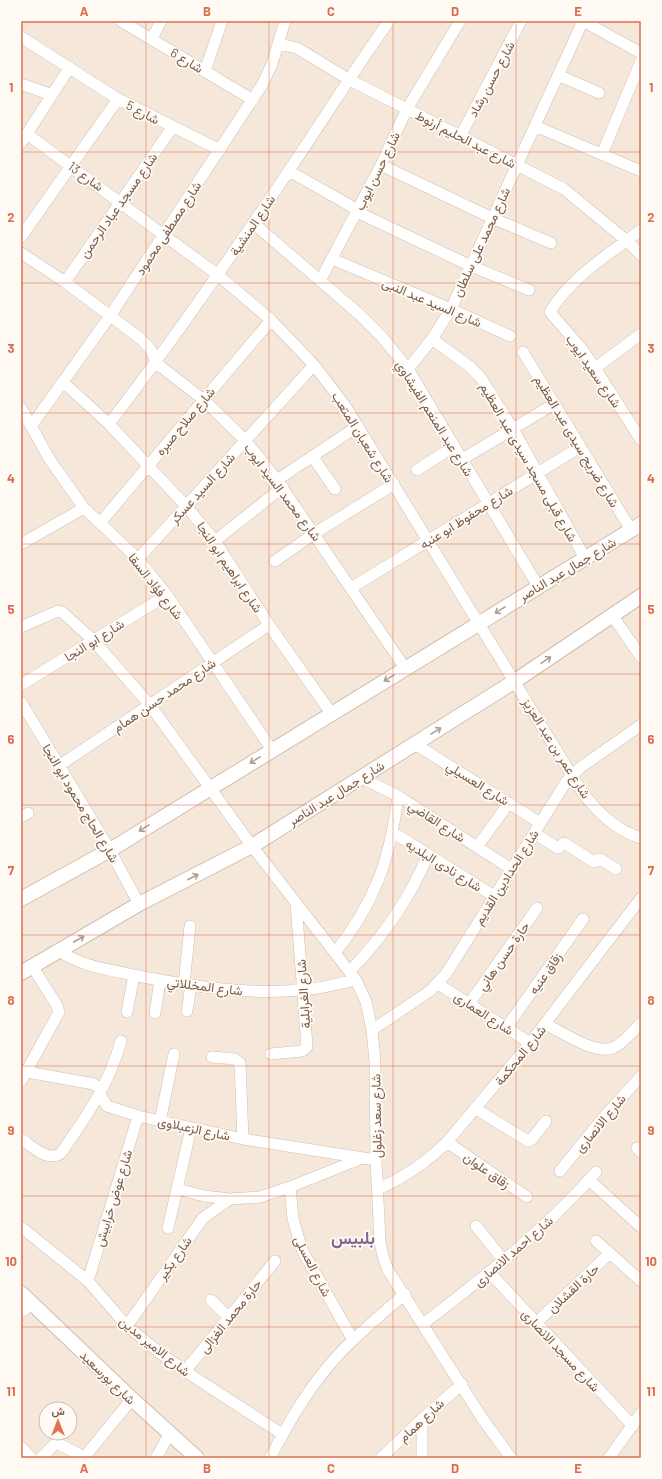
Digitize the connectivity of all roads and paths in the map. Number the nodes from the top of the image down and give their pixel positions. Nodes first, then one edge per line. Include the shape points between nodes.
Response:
1 (121, 21) edge
2 (161, 21) edge
3 (222, 21) edge
4 (284, 21) edge
5 (389, 21) edge
6 (460, 21) edge
7 (521, 21) edge
8 (583, 21) edge
9 (21, 37) edge
10 (152, 39) junction
11 (279, 44) junction
12 (641, 53) edge
13 (641, 61) edge
14 (70, 67) junction
15 (205, 71) junction
16 (558, 75) junction
17 (348, 79) junction
18 (21, 84) edge
19 (599, 93) dead end
20 (52, 95) junction
21 (118, 99) junction
22 (253, 100) junction
23 (407, 109) junction
24 (534, 126) junction
25 (172, 128) junction
26 (460, 136) junction
27 (23, 140) edge
28 (220, 150) junction
29 (602, 154) junction
30 (517, 165) junction
31 (71, 166) junction
32 (381, 166) junction
33 (641, 170) edge
34 (289, 171) junction
35 (120, 201) junction
36 (358, 211) junction
37 (492, 218) junction
38 (253, 223) junction
39 (641, 230) edge
40 (163, 235) junction
41 (21, 237) edge
42 (627, 241) junction
43 (551, 243) dead end
44 (21, 253) edge
45 (641, 255) edge
46 (332, 260) junction
47 (471, 266) junction
48 (218, 275) junction
49 (320, 281) junction
50 (65, 282) junction
51 (530, 290) dead end
52 (451, 309) junction
53 (110, 316) junction
54 (271, 320) junction
55 (641, 334) edge
56 (510, 336) dead end
57 (432, 339) junction
58 (523, 352) dead end
59 (156, 363) junction
60 (314, 365) junction
61 (596, 368) junction
62 (408, 370) junction
63 (63, 382) junction
64 (204, 400) junction
65 (554, 404) junction
66 (21, 408) edge
67 (109, 424) junction
68 (32, 425) junction
69 (358, 426) junction
70 (513, 429) junction
71 (245, 440) junction
72 (641, 440) edge
73 (454, 447) junction
74 (580, 447) junction
75 (312, 456) junction
76 (461, 460) junction
77 (148, 466) junction
78 (417, 470) dead end
79 (538, 473) junction
80 (280, 483) junction
81 (394, 484) junction
82 (335, 489) dead end
83 (488, 504) junction
84 (186, 506) junction
85 (84, 508) junction
86 (100, 523) junction
87 (636, 527) edge
88 (315, 533) junction
89 (428, 540) junction
90 (215, 541) junction
91 (21, 544) edge
92 (585, 558) junction
93 (138, 559) junction
94 (275, 561) dead end
95 (538, 586) junction
96 (351, 588) junction
97 (167, 595) junction
98 (639, 601) edge
99 (612, 615) junction
100 (479, 623) junction
101 (269, 625) junction
102 (21, 627) edge
103 (93, 640) junction
104 (641, 656) edge
105 (213, 663) junction
106 (405, 668) junction
107 (515, 681) junction
108 (21, 685) edge
109 (21, 702) edge
110 (150, 705) junction
111 (331, 714) junction
112 (641, 725) edge
113 (415, 744) junction
114 (272, 750) junction
115 (60, 765) junction
116 (571, 775) junction
117 (360, 777) junction
118 (211, 787) junction
119 (398, 796) junction
120 (509, 803) junction
121 (540, 823) junction
122 (534, 832) junction
123 (394, 833) junction
124 (641, 838) edge
125 (252, 846) junction
126 (477, 847) junction
127 (110, 850) junction
128 (428, 855) junction
129 (511, 869) junction
130 (616, 869) dead end
131 (494, 896) junction
132 (641, 898) edge
133 (21, 899) edge
134 (296, 903) junction
135 (139, 904) junction
136 (537, 908) dead end
137 (583, 919) dead end
138 (190, 926) dead end
139 (58, 951) junction
140 (335, 953) junction
141 (27, 969) edge
142 (134, 975) junction
143 (353, 976) junction
144 (160, 980) junction
145 (438, 984) junction
146 (187, 985) junction
147 (303, 990) junction
148 (469, 1004) junction
149 (187, 1011) dead end
150 (127, 1012) dead end
151 (155, 1013) dead end
152 (545, 1024) junction
153 (641, 1024) edge
154 (506, 1028) junction
155 (372, 1030) junction
156 (121, 1041) dead end
157 (530, 1043) junction
158 (174, 1054) dead end
159 (271, 1054) dead end
160 (212, 1057) dead end
161 (27, 1072) junction
162 (641, 1076) edge
163 (21, 1081) edge
164 (100, 1093) junction
165 (476, 1109) junction
166 (138, 1116) junction
167 (160, 1120) junction
168 (546, 1121) dead end
169 (191, 1128) junction
170 (21, 1139) edge
171 (242, 1139) junction
172 (447, 1142) junction
173 (362, 1158) junction
174 (376, 1160) junction
175 (560, 1171) dead end
176 (290, 1188) junction
177 (177, 1189) junction
178 (378, 1189) junction
179 (527, 1197) dead end
180 (230, 1199) junction
181 (476, 1226) dead end
182 (641, 1226) edge
183 (21, 1227) edge
184 (168, 1228) dead end
185 (596, 1241) dead end
186 (610, 1253) junction
187 (275, 1261) dead end
188 (504, 1261) junction
189 (490, 1273) junction
190 (88, 1281) junction
191 (641, 1281) edge
192 (21, 1293) edge
193 (405, 1294) junction
194 (211, 1300) dead end
195 (32, 1304) junction
196 (21, 1312) edge
197 (229, 1318) junction
198 (536, 1323) junction
199 (423, 1324) junction
200 (127, 1326) junction
201 (353, 1340) junction
202 (185, 1371) junction
203 (462, 1384) junction
204 (132, 1399) junction
205 (641, 1413) edge
206 (422, 1419) junction
207 (633, 1426) junction
208 (170, 1433) junction
209 (282, 1434) junction
210 (21, 1448) edge
211 (31, 1458) edge
212 (42, 1458) edge
213 (156, 1458) edge
214 (197, 1458) edge
215 (270, 1458) edge
216 (381, 1458) edge
217 (422, 1458) edge
218 (511, 1458) edge
219 (610, 1458) edge

1 - 10 street, شارع 6
2 - 10 street
3 - 15 street
4 - 11 street, شارع مصطفى محمود
5 - 17 street, شارع المنشية
6 - 23 street, شارع حسن ايوب
7 - 26 street, شارع حسن رشاد
8 - 12 street
8 - 16 street, شارع محمد على سلطان
9 - 14 street, شارع 5
10 - 15 street, شارع 6
11 - 17 street, شارع عبد الحليم أرنوط via 297,48
11 - 22 street, شارع مصطفى محمود via 268,74
13 - 29 street
14 - 20 street
14 - 21 street, شارع 5
15 - 22 street, شارع 6
16 - 19 street
16 - 24 street, شارع محمد على سلطان
17 - 23 street, شارع عبد الحليم أرنوط
17 - 34 street, شارع المنشية
18 - 20 street
20 - 27 street
21 - 25 street, شارع 5
21 - 31 street
22 - 28 street, شارع مصطفى محمود
23 - 26 street, شارع عبد الحليم أرنوط
23 - 32 street, شارع حسن ايوب
24 - 29 street
24 - 30 street, شارع محمد على سلطان
25 - 28 street, شارع 5
25 - 35 street, شارع مسجد عباد الرحمن
26 - 30 street, شارع عبد الحليم أرنوط
27 - 31 street, شارع 13
28 - 40 street, شارع مصطفى محمود
29 - 33 street
30 - 37 street, شارع محمد على سلطان
30 - 42 street, شارع عبد الحليم أرنوط via 564,189
31 - 35 street, شارع 13
31 - 41 street
32 - 36 street, شارع حسن ايوب
32 - 37 street
34 - 36 street
34 - 38 street, شارع المنشية
35 - 40 street, شارع 13
35 - 50 street, شارع مسجد عباد الرحمن
36 - 46 street, شارع حسن ايوب
36 - 47 street
37 - 43 street
37 - 47 street, شارع محمد على سلطان
38 - 48 street, شارع المنشية
38 - 49 street, شارع عبد المنعم الفيشاوي
39 - 42 street
40 - 48 street, شارع شعبان المتعب
40 - 53 street, شارع مصطفى محمود
42 - 45 street, شارع عبد الحليم أرنوط
42 - 61 street, شارع سعيد ايوب via 584,273 550,314
44 - 50 street, شارع محمد السيد ايوب
46 - 49 street, شارع حسن ايوب
46 - 52 street, شارع السيد عبد النبى
47 - 51 street
47 - 52 street, شارع محمد على سلطان
48 - 54 street, شارع شعبان المتعب
48 - 59 street, شارع المنشية
49 - 62 street, شارع عبد المنعم الفيشاوي via 382,337
50 - 53 street, شارع محمد السيد ايوب
52 - 56 street, شارع السيد عبد النبى
52 - 57 street, شارع محمد على سلطان
53 - 59 street, شارع محمد السيد ايوب via 146,344
53 - 63 street, شارع مصطفى محمود
54 - 60 street, شارع شعبان المتعب
54 - 64 street, شارع صلاح صبره
55 - 61 street
57 - 62 street, شارع محمد على سلطان
57 - 70 street, شارع قبلى مسجد سيدى عبد العظيم via 481,378
58 - 65 street, شارع ضريح سيدى عبد العظيم
59 - 64 street, شارع محمد السيد ايوب
59 - 67 street, شارع المنشية
60 - 69 street, شارع شعبان المتعب
60 - 71 street, شارع السيد عسكر
61 - 72 street, شارع سعيد ايوب
62 - 73 street, شارع عبد المنعم الفيشاوي
63 - 67 street, شارع ابراهيم ابو النجا
63 - 68 street, شارع مصطفى محمود
64 - 71 street, شارع محمد السيد ايوب
64 - 77 street, شارع صلاح صبره
65 - 70 street
65 - 74 street, شارع ضريح سيدى عبد العظيم
66 - 68 street, شارع فؤاد السقا
67 - 77 street, شارع ابراهيم ابو النجا
68 - 85 street, شارع فؤاد السقا via 50,460
69 - 75 street
69 - 81 street, شارع شعبان المتعب
70 - 76 street
70 - 79 street, شارع قبلى مسجد سيدى عبد العظيم
71 - 80 street, شارع محمد السيد ايوب
71 - 84 street, شارع السيد عسكر
73 - 76 street, شارع عبد المنعم الفيشاوي
73 - 78 street
74 - 79 street, شارع محفوظ ابو عنبه
74 - 87 street, شارع ضريح سيدى عبد العظيم
75 - 80 street
75 - 82 street
76 - 83 street, شارع عبد المنعم الفيشاوي
77 - 84 street, شارع ابراهيم ابو النجا
77 - 86 street, شارع صلاح صبره
79 - 83 street, شارع محفوظ ابو عنبه
79 - 92 street, شارع قبلى مسجد سيدى عبد العظيم
80 - 88 street, شارع محمد السيد ايوب
80 - 90 street
81 - 88 street
81 - 89 street, شارع شعبان المتعب
83 - 89 street, شارع محفوظ ابو عنبه
83 - 95 street, شارع عبد المنعم الفيشاوي
84 - 90 street, شارع ابراهيم ابو النجا
84 - 93 street, شارع السيد عسكر
85 - 86 street, شارع فؤاد السقا
85 - 91 street
86 - 93 street, شارع فؤاد السقا
87 - 92 street, شارع جمال عبد الناصر
88 - 94 street
88 - 96 street, شارع محمد السيد ايوب
89 - 96 street, شارع محفوظ ابو عنبه
89 - 100 street, شارع شعبان المتعب
90 - 101 street, شارع ابراهيم ابو النجا
92 - 95 street, شارع جمال عبد الناصر
93 - 97 street, شارع فؤاد السقا
95 -> 100 street, شارع جمال عبد الناصر
96 - 106 street, شارع محمد السيد ايوب
97 - 103 street, شارع ابو النجا
97 - 105 street, شارع فؤاد السقا
98 - 99 street, شارع جمال عبد الناصر
99 - 104 street
107 -> 99 street, شارع جمال عبد الناصر
100 - 106 street, شارع جمال عبد الناصر
100 - 107 street, شارع شعبان المتعب
101 - 105 street, شارع محمد حسن همام
101 - 111 street, شارع ابراهيم ابو النجا
102 - 103 street, شارع سعد زغلول via 54,612 62,612
103 - 108 street, شارع ابو النجا
103 - 110 street, شارع سعد زغلول
105 - 110 street, شارع محمد حسن همام
105 - 114 street, شارع فؤاد السقا
106 -> 111 street, شارع جمال عبد الناصر
113 -> 107 street, شارع جمال عبد الناصر
107 - 116 street, شارع عمر بن عبد العزيز
109 - 115 street, شارع الحاج محمود ابو النجا
110 - 115 street, شارع محمد حسن همام
110 - 118 street, شارع سعد زغلول
111 - 114 street, شارع جمال عبد الناصر
112 - 116 street, شارع الحدادين القديم
113 - 117 street, شارع جمال عبد الناصر
113 - 120 street, شارع العسيلي
114 -> 118 street, شارع جمال عبد الناصر
115 - 127 street, شارع الحاج محمود ابو النجا
116 - 121 street, شارع الحدادين القديم
116 - 124 street, شارع عمر بن عبد العزيز via 591,803 611,823
117 - 119 street, شارع القاضي
117 - 125 street, شارع جمال عبد الناصر
118 - 125 street, شارع سعد زغلول
118 -> 127 street, شارع جمال عبد الناصر
119 - 123 street
119 - 126 street, شارع القاضي
120 - 121 street, شارع العسيلي
120 - 126 street
121 - 122 street, شارع الحدادين القديم
122 - 129 street, شارع الحدادين القديم
122 - 130 street via 558,848 564,843 594,862 600,859
123 - 128 street, شارع نادى البلديه
123 - 140 street via 372,897 349,936
125 - 134 street, شارع سعد زغلول
135 -> 125 street, شارع جمال عبد الناصر
126 - 129 street, شارع القاضي
127 - 133 street, شارع جمال عبد الناصر
127 - 135 street, شارع الحاج محمود ابو النجا
128 - 131 street, شارع نادى البلديه
128 - 143 street via 396,918
129 - 131 street, شارع الحدادين القديم
131 - 145 street, شارع الحدادين القديم
132 - 152 street, شارع المحكمة
134 - 140 street, شارع سعد زغلول
134 - 147 street, شارع الغرابلية
139 -> 135 street, شارع جمال عبد الناصر
136 - 148 street, حارة حسن هاني
137 - 154 street, زقاق عنيه
138 - 146 street
139 - 141 street, شارع جمال عبد الناصر
139 - 142 street, شارع المخللاتي via 87,966
140 - 143 street, شارع سعد زغلول
141 - 161 street via 56,1004 59,1012
142 - 144 street, شارع المخللاتي
142 - 150 street
143 - 147 street, شارع المخللاتي
143 - 155 street, شارع سعد زغلول via 366,1002
144 - 146 street, شارع المخللاتي
144 - 151 street
145 - 148 street, شارع العمارى
145 - 155 street, شارع الحدادين القديم
146 - 147 street, شارع المخللاتي via 263,992
146 - 149 street
147 - 159 street, شارع الغرابلية via 307,1047 302,1051
148 - 154 street, شارع العمارى
152 - 153 street via 592,1048 607,1049 620,1043
152 - 157 street, شارع المحكمة
154 - 157 street, شارع العمارى
155 - 174 street, شارع سعد زغلول via 375,1061
156 - 164 street via 111,1074
157 - 165 street, شارع المحكمة
158 - 167 street
160 - 171 street via 235,1059 240,1063
161 - 163 street
161 - 164 street, شارع الزعبلاوى via 94,1084
162 - 175 street, شارع الانصارى
164 - 166 street, شارع الزعبلاوى via 108,1106
164 - 170 street via 58,1156 46,1156
165 - 168 street via 528,1141
165 - 172 street, شارع المحكمة
166 - 167 street, شارع الزعبلاوى
166 - 190 street, شارع عوض خرابيش
167 - 169 street, شارع الزعبلاوى
169 - 171 street, شارع الزعبلاوى
169 - 177 street
171 - 173 street, شارع الزعبلاوى
172 - 178 street, شارع المحكمة via 416,1170
172 - 179 street, زقاق علوان
173 - 174 street, شارع الزعبلاوى
173 - 176 street
174 - 178 street, شارع سعد زغلول
176 - 180 street via 260,1197
176 - 201 street, شارع العسلى via 293,1219 302,1250
177 - 180 street
177 - 184 street
178 - 193 street, شارع سعد زغلول via 383,1256 388,1270
180 - 200 street, شارع بكير via 203,1218
181 - 188 street
182 - 188 street, شارع احمد الانصارى via 593,1176
183 - 190 street, شارع الامير مدين
185 - 186 street, حارة القشلان
186 - 191 street, حارة القشلان
186 - 198 street, حارة القشلان
187 - 197 street, حارة محمد الغزالى
188 - 189 street, شارع احمد الانصارى
189 - 198 street, شارع مسجد الانصارى
189 - 199 street, شارع احمد الانصارى
190 - 200 street, شارع الامير مدين
192 - 195 street, شارع بورسعيد
193 - 199 street, شارع سعد زغلول
193 - 201 street
194 - 197 street
195 - 196 street
195 - 204 street, شارع بورسعيد
197 - 202 street, حارة محمد الغزالى
198 - 207 street, شارع مسجد الانصارى
199 - 203 street, شارع سعد زغلول
200 - 202 street, شارع الامير مدين
201 - 209 street via 315,1383
202 - 209 street, شارع الامير مدين
203 - 206 street, شارع همام
203 - 218 street, شارع سعد زغلول via 482,1418
204 - 208 street, شارع بورسعيد
204 - 212 street via 86,1455 82,1456 55,1444
205 - 207 street
206 - 216 street, شارع همام
206 - 217 street
207 - 219 street
208 - 213 street
208 - 214 street, شارع بورسعيد
209 - 215 street
210 - 211 street

